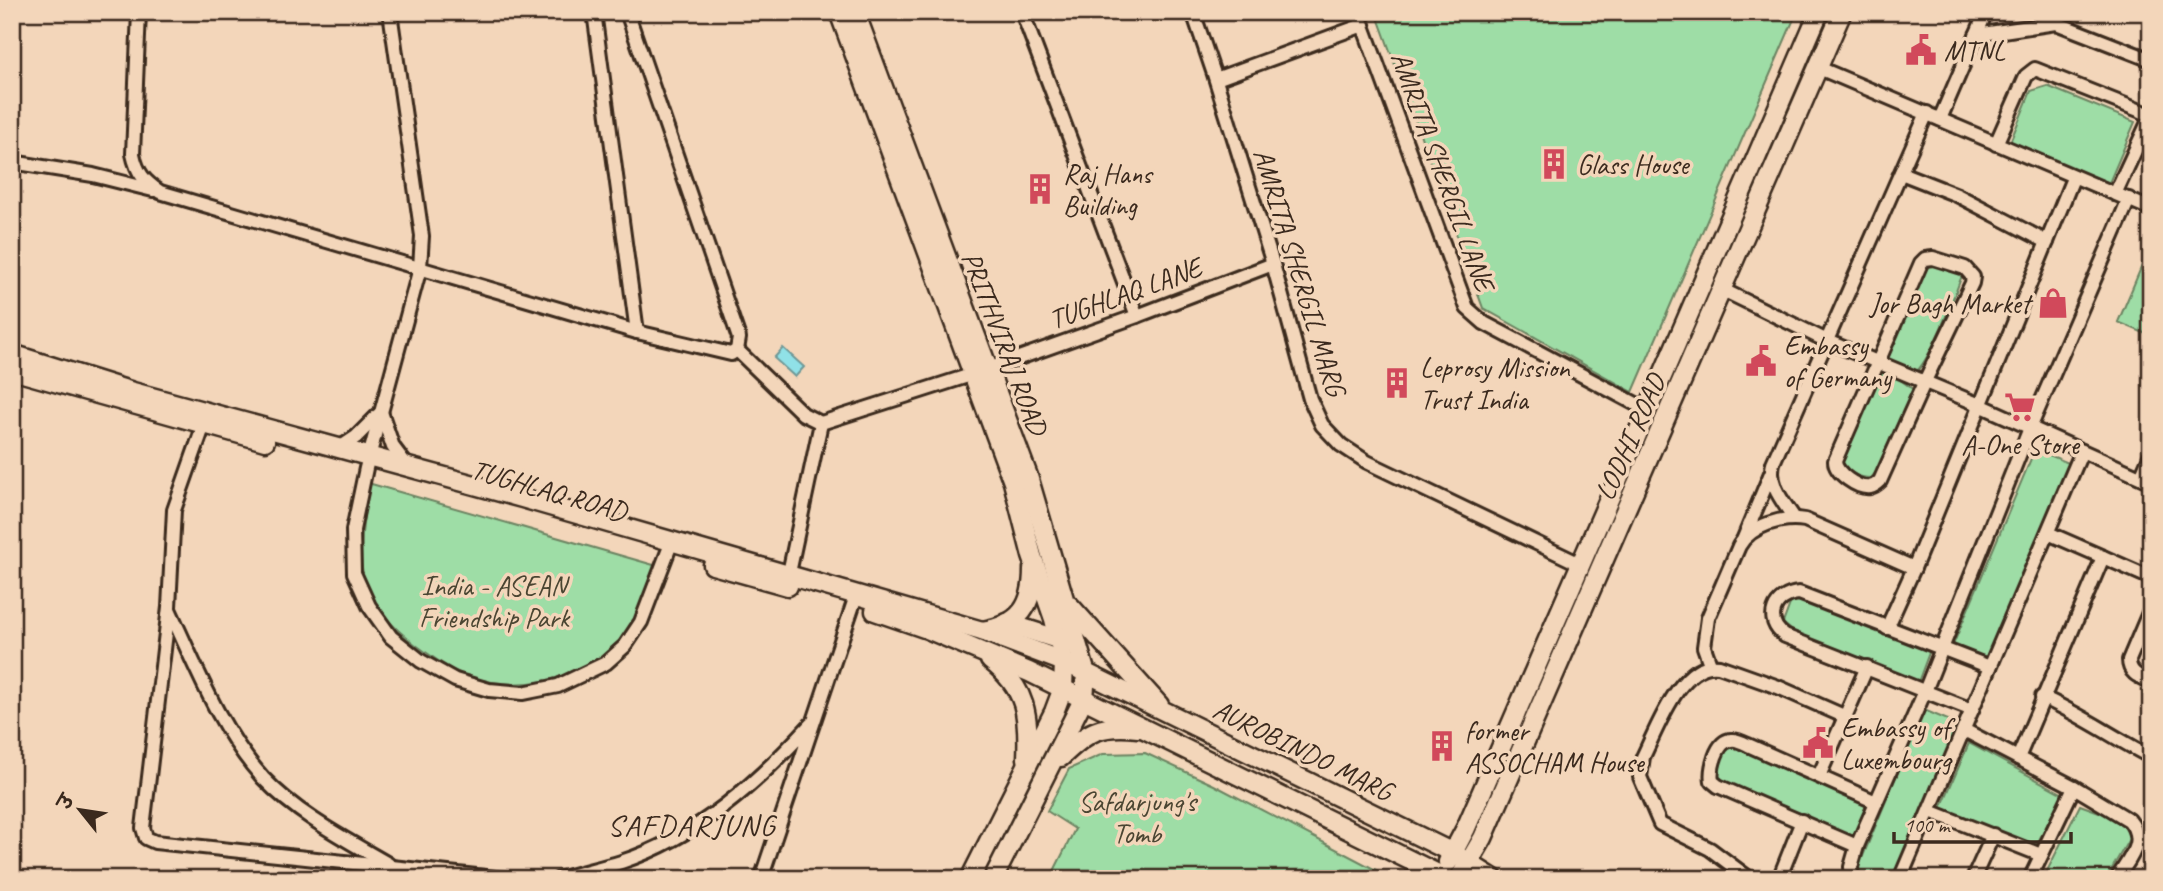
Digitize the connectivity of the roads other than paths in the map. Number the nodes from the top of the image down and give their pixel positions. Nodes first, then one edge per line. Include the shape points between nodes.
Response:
1 (139, 12) edge
2 (390, 12) edge
3 (594, 12) edge
4 (627, 12) edge
5 (839, 12) edge
6 (855, 12) edge
7 (1022, 12) edge
8 (1193, 12) edge
9 (1358, 12) edge
10 (1819, 12) edge
11 (1842, 12) edge
12 (1986, 12) edge
13 (2053, 17) edge
14 (1363, 25) junction
15 (1976, 35) junction
16 (2151, 60) edge
17 (1819, 68) junction
18 (1216, 79) junction
19 (1927, 113) junction
20 (2151, 116) edge
21 (1940, 119) junction
22 (1996, 144) junction
23 (12, 162) edge
24 (1901, 173) junction
25 (2073, 178) junction
26 (160, 192) junction
27 (2115, 194) junction
28 (2129, 199) junction
29 (2151, 209) edge
30 (2048, 242) junction
31 (1273, 264) junction
32 (420, 268) junction
33 (1723, 290) junction
34 (1138, 316) junction
35 (638, 332) junction
36 (1827, 341) junction
37 (737, 350) junction
38 (12, 354) edge
39 (1877, 362) junction
40 (12, 370) edge
41 (980, 372) junction
42 (1924, 383) junction
43 (1980, 405) junction
44 (1649, 411) junction
45 (381, 412) junction
46 (206, 419) junction
47 (821, 423) junction
48 (2030, 428) junction
49 (338, 449) junction
50 (2081, 451) junction
51 (2151, 454) edge
52 (367, 463) junction
53 (408, 467) junction
54 (1771, 473) junction
55 (2146, 480) edge
56 (1794, 518) junction
57 (2048, 533) junction
58 (1743, 538) junction
59 (670, 546) junction
60 (1032, 556) junction
61 (2104, 557) junction
62 (1580, 564) junction
63 (1913, 568) junction
64 (789, 573) junction
65 (2151, 578) edge
66 (855, 598) junction
67 (1066, 601) junction
68 (169, 607) junction
69 (2151, 608) edge
70 (1007, 623) junction
71 (1887, 628) junction
72 (982, 631) junction
73 (1057, 639) junction
74 (974, 648) junction
75 (1943, 648) junction
76 (1064, 662) junction
77 (1710, 664) junction
78 (1867, 667) junction
79 (1990, 667) junction
80 (1086, 674) junction
81 (2151, 682) edge
82 (1063, 688) junction
83 (1925, 691) junction
84 (2042, 697) junction
85 (1084, 698) junction
86 (1972, 710) junction
87 (1165, 711) junction
88 (1846, 717) junction
89 (811, 724) junction
90 (1149, 730) junction
91 (1964, 730) junction
92 (2151, 757) edge
93 (2018, 758) junction
94 (1027, 766) junction
95 (1051, 766) junction
96 (1819, 776) junction
97 (2074, 787) junction
98 (1876, 802) junction
99 (1930, 811) junction
100 (1802, 821) junction
101 (1993, 835) junction
102 (1857, 846) junction
103 (2041, 855) junction
104 (1460, 858) junction
105 (391, 866) junction
106 (974, 872) edge
107 (994, 876) edge
108 (1449, 877) edge
109 (505, 879) edge
110 (559, 879) edge
111 (761, 879) edge
112 (1494, 879) edge
113 (1751, 879) edge
114 (1779, 879) edge
115 (1852, 879) edge
116 (1900, 879) edge
117 (1973, 879) edge
118 (2030, 879) edge
119 (2117, 879) edge

1 - 26 street via 133,155 145,182
2 - 32 street via 422,236
3 - 35 street
4 - 37 street via 739,338
5 - 41 main road, PRITHVIRAJ ROAD
6 - 41 main road, PRITHVIRAJ ROAD
7 - 34 street
8 - 18 street, AMRITA SHERGIL MARG
9 - 14 street, AMRITA SHERGIL LANE
10 - 44 main road, LODHI ROAD
11 - 17 main road, LODHI ROAD
12 - 15 street
13 - 15 street
13 - 16 street
14 - 18 street
14 - 44 street, AMRITA SHERGIL LANE via 1467,308 1484,323
15 - 21 street
17 - 19 street
17 - 33 main road, LODHI ROAD
18 - 31 street, AMRITA SHERGIL MARG
19 - 21 street
19 - 24 street
20 - 22 street via 2035,69 2026,76
20 - 27 street
21 - 22 street
22 - 25 street
23 - 26 street
24 - 30 street via 1957,195
24 - 36 street
25 - 27 street
25 - 30 street
26 - 32 street
27 - 28 street
28 - 29 street
28 - 48 street
30 - 43 street
31 - 34 street, TUGHLAQ LANE
31 - 62 street, AMRITA SHERGIL MARG via 1310,399 1322,425 1341,445 1367,462
32 - 35 street
32 - 45 street
33 - 36 street
33 - 104 main road, LODHI ROAD via 1483,838
34 - 41 street, TUGHLAQ LANE
35 - 37 street via 724,354
36 - 39 street
36 - 54 street
37 - 47 street via 803,414
38 - 46 main road, TUGHLAQ ROAD
39 - 42 street
39 - 42 street via 1835,461 1839,474 1864,486 1880,481
39 - 42 street via 1920,263 1933,258 1965,268 1972,283
40 - 46 main road, TUGHLAQ ROAD
41 - 47 street, TUGHLAQ LANE
41 - 60 main road, PRITHVIRAJ ROAD
41 - 67 main road, PRITHVIRAJ ROAD via 1028,476
42 - 43 street
43 - 48 street
43 - 63 street
44 - 62 main road, LODHI ROAD
45 - 49 street
45 - 52 street
45 - 53 street via 393,447
46 - 49 main road, TUGHLAQ ROAD
46 - 52 main road, TUGHLAQ ROAD
46 - 68 street via 174,510
47 - 64 street
48 - 50 street
48 - 75 street
49 - 52 main road, TUGHLAQ ROAD
50 - 55 street
50 - 57 street
51 - 55 street
52 - 53 main road, TUGHLAQ ROAD
52 - 59 main road, TUGHLAQ ROAD
52 - 59 street via 352,530 354,573 369,606 391,637 421,661 455,680 489,690 523,693 558,686 606,663 641,622
53 - 59 main road, TUGHLAQ ROAD
54 - 56 street
54 - 58 street
56 - 58 street via 1756,529
56 - 63 street
57 - 61 street
57 - 79 street
58 - 77 street via 1708,618 1704,647
59 - 64 main road, TUGHLAQ ROAD
59 - 66 main road, TUGHLAQ ROAD
60 - 70 main road via 1028,605
60 - 73 main road, PRITHVIRAJ ROAD
61 - 65 street
61 - 84 street
62 - 104 main road, LODHI ROAD via 1466,828
63 - 71 street
64 - 66 main road, TUGHLAQ ROAD
66 - 72 main road, TUGHLAQ ROAD
66 - 74 main road, TUGHLAQ ROAD
66 - 89 street
67 - 80 main road, PRITHVIRAJ ROAD
67 - 87 main road
68 - 105 street via 215,708 264,779 323,826
68 - 105 street via 143,828 146,838
69 - 81 street via 2129,660 2134,673
70 - 72 main road
70 - 73 main road
71 - 75 street
71 - 78 street via 1799,593 1788,594 1775,609 1776,630 1784,636
72 - 76 main road, TUGHLAQ ROAD
73 - 76 main road, PRITHVIRAJ ROAD
74 - 82 main road, TUGHLAQ ROAD
74 - 94 main road via 1003,671 1023,699
75 - 79 street
75 - 83 street
76 - 80 main road, TUGHLAQ ROAD
76 - 82 main road, PRITHVIRAJ ROAD
77 - 88 street
77 - 113 street via 1676,691 1643,757 1640,777 1660,824 1710,849
78 - 83 street
78 - 88 street
79 - 86 street
80 - 85 main road, PRITHVIRAJ ROAD
80 - 87 main road, AUROBINDO MARG
82 - 85 main road, TUGHLAQ ROAD
82 - 94 main road
83 - 86 street
83 - 98 street
84 - 92 street
84 - 93 street
85 - 90 main road, AUROBINDO MARG
85 - 95 main road
86 - 91 street
87 - 104 main road, AUROBINDO MARG
88 - 96 street
89 - 110 street via 736,798 695,827 622,862
89 - 111 street
90 - 95 main road via 1099,729
90 - 108 main road, AUROBINDO MARG
91 - 93 street
91 - 99 street
93 - 97 street
94 - 106 main road
95 - 107 main road
96 - 98 street
96 - 100 street via 1731,739 1724,742 1712,766 1712,781 1718,786
97 - 103 street
97 - 119 street via 2121,814 2135,828 2137,846
98 - 102 street
99 - 101 street
99 - 116 street
100 - 102 street
100 - 114 street
101 - 103 street
101 - 117 street
102 - 115 street
103 - 118 street
104 - 108 main road, LODHI ROAD
104 - 112 main road, AUROBINDO MARG
105 - 109 street
106 - 107 main road

